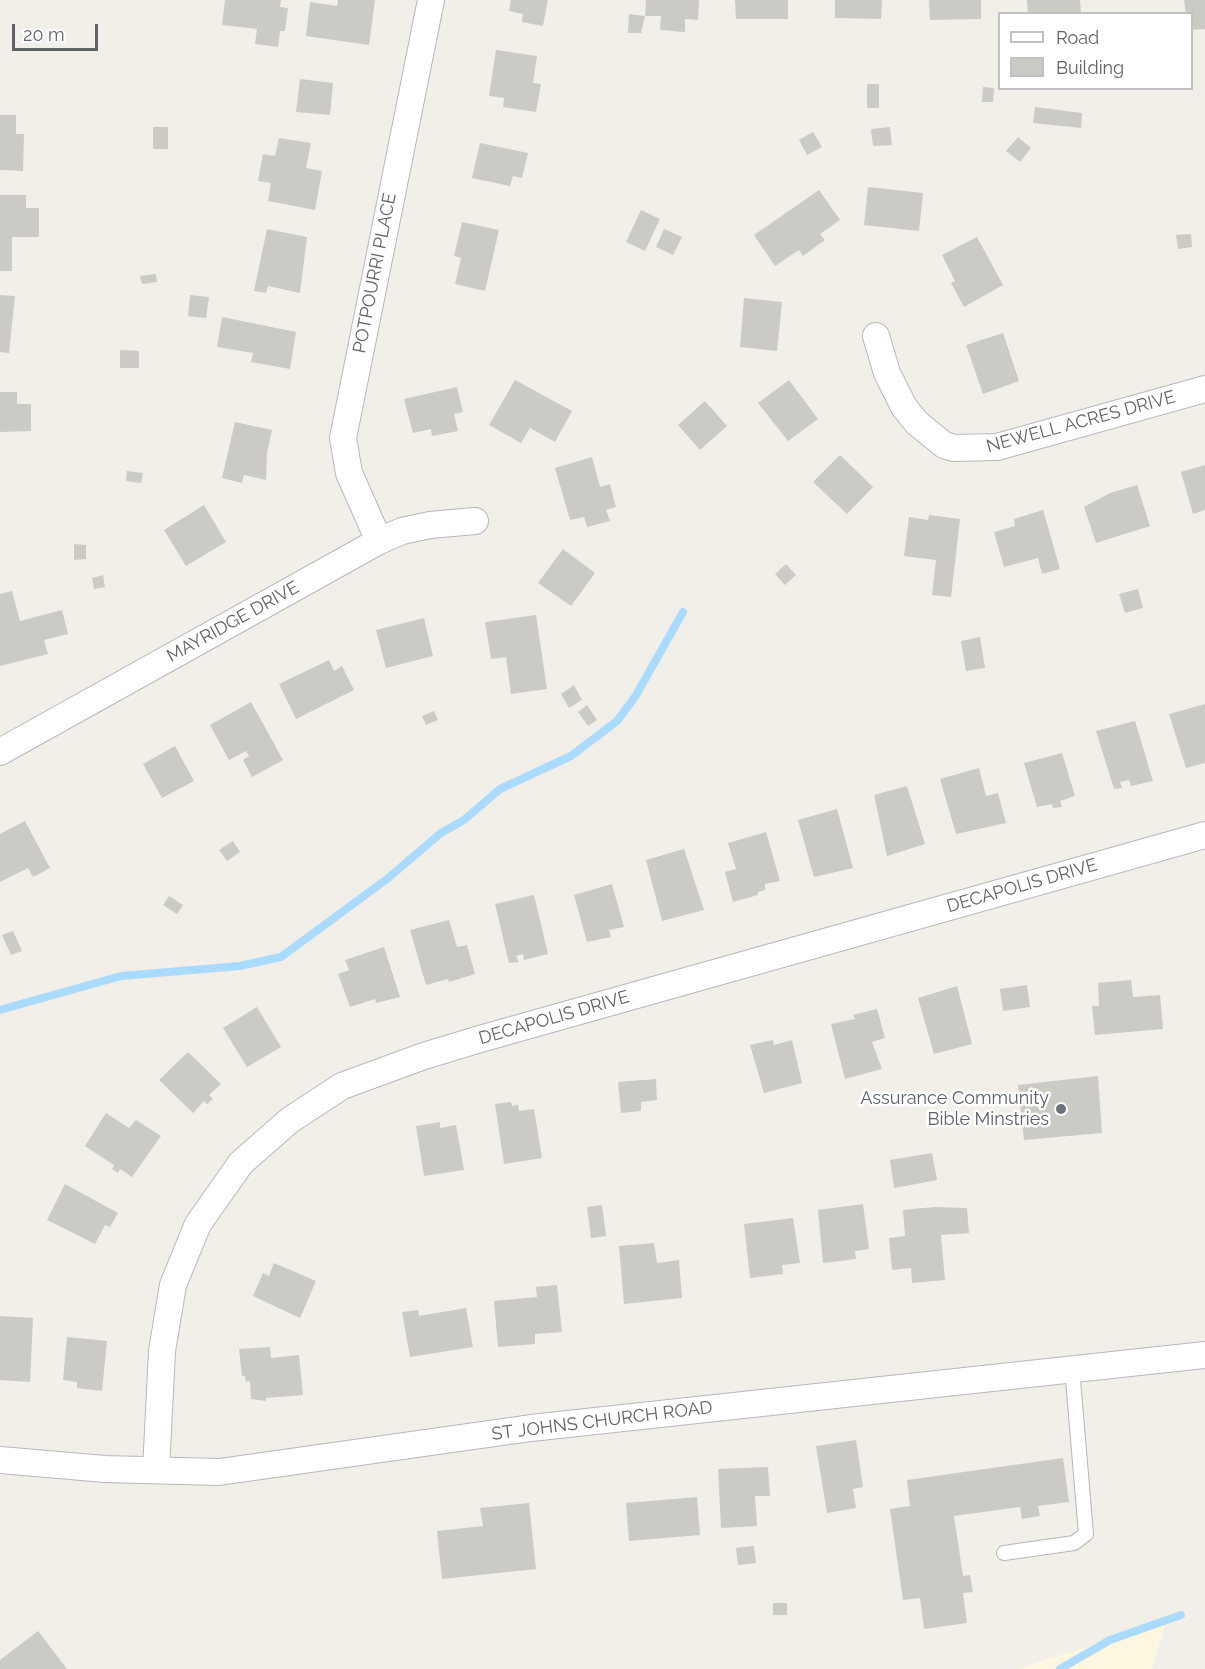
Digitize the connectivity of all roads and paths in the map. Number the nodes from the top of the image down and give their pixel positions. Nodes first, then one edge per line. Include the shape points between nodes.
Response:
1 (431, 0) edge
2 (876, 336) dead end
3 (1205, 389) edge
4 (475, 521) dead end
5 (379, 542) junction
6 (0, 752) edge
7 (1205, 835) edge
8 (1205, 1355) edge
9 (1072, 1368) junction
10 (0, 1460) edge
11 (156, 1470) junction
12 (1004, 1553) dead end

1 - 5 street, POTPOURRI PLACE via 343,438 349,473
2 - 3 street, NEWELL ACRES DRIVE via 887,373 904,407 944,445 954,447 997,447
4 - 5 street, MAYRIDGE DRIVE via 402,531
5 - 6 street, MAYRIDGE DRIVE
7 - 11 street, DECAPOLIS DRIVE via 480,1039 342,1086 290,1120 241,1163 198,1224 173,1285 162,1351
8 - 9 street, ST JOHNS CHURCH ROAD
9 - 11 street, ST JOHNS CHURCH ROAD via 531,1428 219,1472
9 - 12 lane via 1086,1534 1074,1543
10 - 11 street, ST JOHNS CHURCH ROAD

